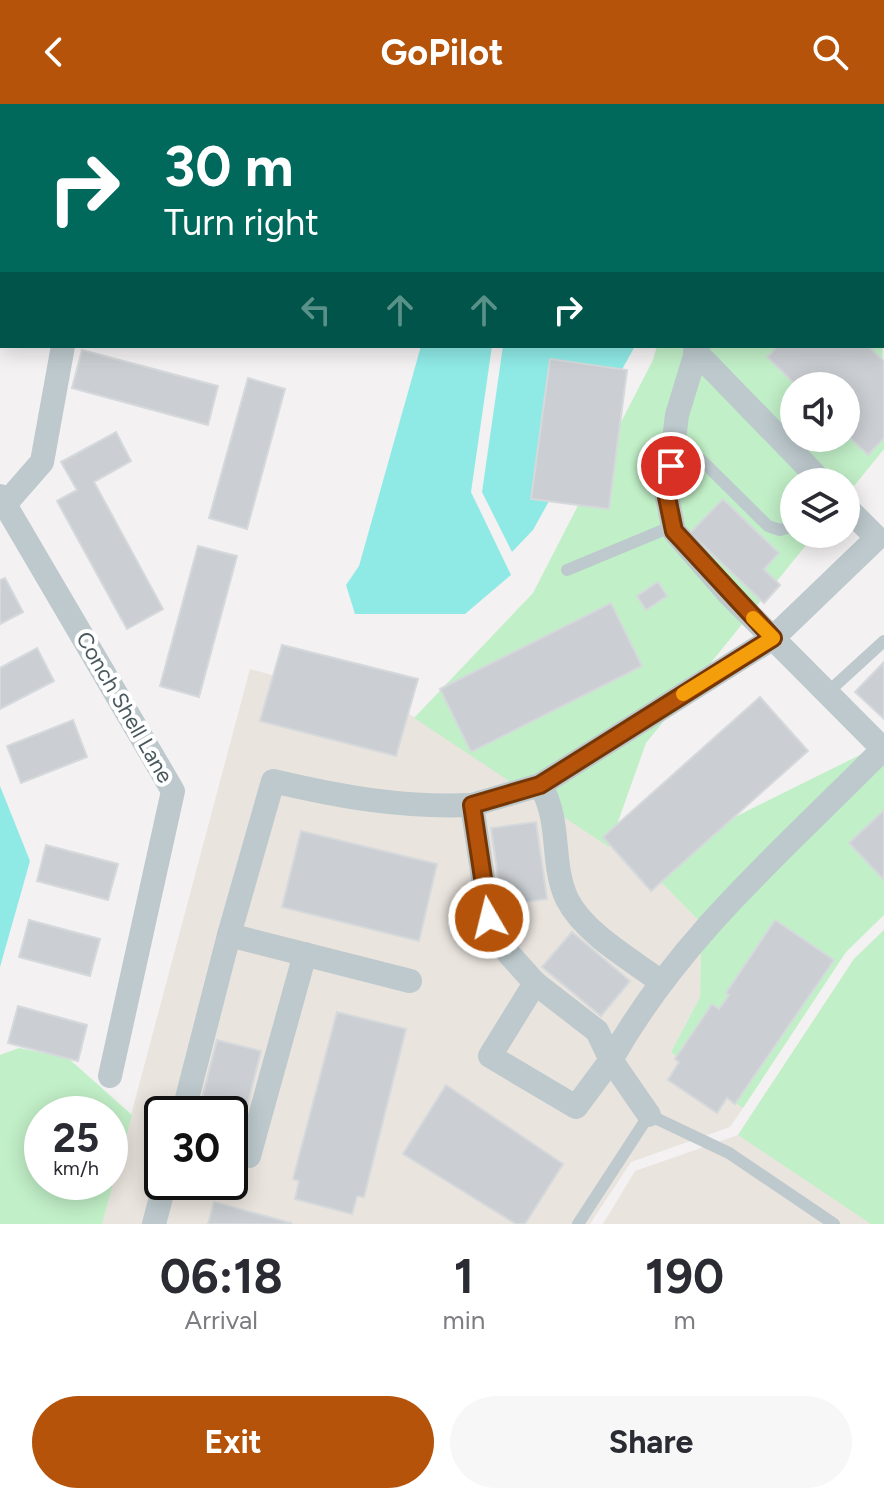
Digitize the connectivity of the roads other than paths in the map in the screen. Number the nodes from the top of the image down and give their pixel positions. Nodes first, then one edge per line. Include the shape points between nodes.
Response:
1 (63, 348) edge
2 (696, 348) edge
3 (674, 434) junction
4 (809, 468) edge
5 (3, 499) edge
6 (860, 519) edge
7 (673, 526) junction
8 (780, 530) edge
9 (882, 538) edge
10 (567, 570) dead end
11 (773, 638) junction
12 (884, 641) edge
13 (827, 693) junction
14 (884, 748) edge
15 (540, 785) junction
16 (472, 805) junction
17 (229, 935) junction
18 (305, 954) junction
19 (410, 981) dead end
20 (660, 981) junction
21 (535, 983) junction
22 (611, 1060) junction
23 (110, 1076) dead end
24 (188, 1096) edge
25 (649, 1115) junction
26 (248, 1156) edge
27 (160, 1200) edge
28 (154, 1224) edge
29 (578, 1224) edge
30 (834, 1224) edge

1 - 5 street via 42,462
2 - 3 street
2 - 4 street
3 - 7 street via 667,497
3 - 8 lane via 768,526
5 - 23 street, Conch Shell Lane via 173,791
6 - 9 street
7 - 10 lane
7 - 11 street
9 - 11 street
11 - 13 street
11 - 15 street
12 - 13 lane
13 - 14 street
14 - 20 street via 714,916
15 - 16 street
15 - 20 street via 554,821 568,900 609,943
16 - 17 street via 416,807 355,800 273,781
16 - 21 street via 489,918 509,954
17 - 18 street
17 - 24 street
18 - 19 street
18 - 26 street
20 - 22 street
21 - 22 street via 597,1031
21 - 22 street via 490,1056 576,1107
22 - 25 street
25 - 29 lane
25 - 30 lane via 729,1153
27 - 28 street

